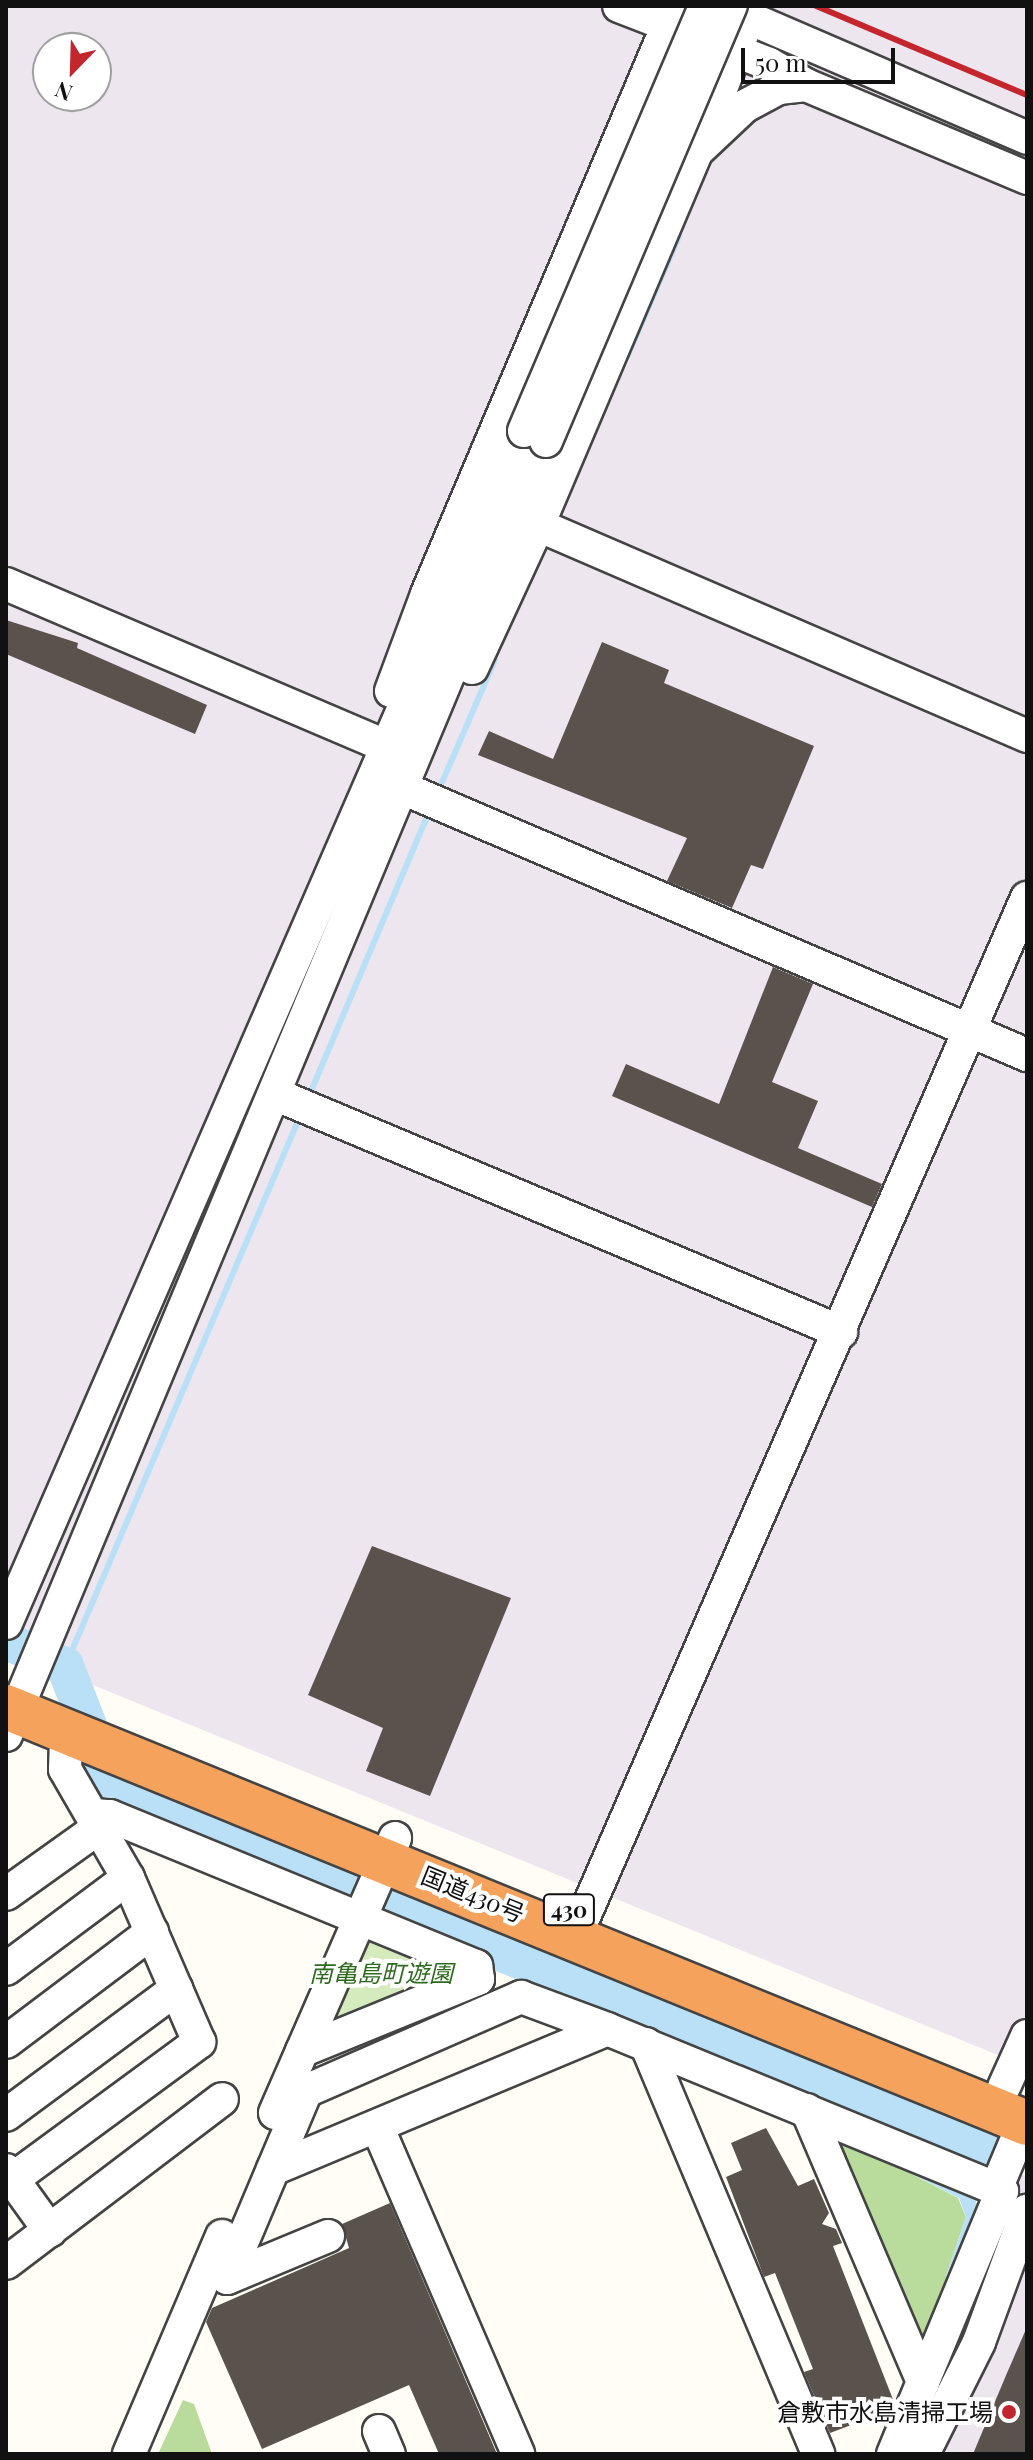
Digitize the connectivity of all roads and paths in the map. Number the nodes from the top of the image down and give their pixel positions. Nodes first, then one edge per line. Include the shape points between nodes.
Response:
1 (619, 6) edge
2 (705, 6) edge
3 (734, 10) edge
4 (672, 16) edge
5 (736, 51) junction
6 (806, 85) junction
7 (1027, 138) edge
8 (696, 152) junction
9 (1027, 178) edge
10 (535, 436) junction
11 (538, 525) junction
12 (6, 584) edge
13 (428, 721) junction
14 (1027, 736) edge
15 (395, 747) junction
16 (409, 792) junction
17 (1027, 898) edge
18 (970, 1031) junction
19 (1027, 1055) edge
20 (295, 1103) junction
21 (841, 1332) junction
22 (7, 1620) edge
23 (20, 1689) edge
24 (89, 1735) junction
25 (97, 1821) junction
26 (386, 1859) junction
27 (128, 1878) junction
28 (6, 1894) edge
29 (362, 1914) junction
30 (580, 1926) junction
31 (152, 1932) junction
32 (6, 1969) edge
33 (176, 1989) junction
34 (607, 2029) junction
35 (1027, 2036) edge
36 (6, 2042) edge
37 (646, 2044) junction
38 (302, 2051) junction
39 (222, 2099) dead end
40 (807, 2110) junction
41 (1021, 2114) edge
42 (6, 2115) edge
43 (377, 2126) junction
44 (273, 2169) junction
45 (8, 2178) edge
46 (1000, 2179) junction
47 (1027, 2211) edge
48 (50, 2231) junction
49 (328, 2236) dead end
50 (6, 2263) edge
51 (923, 2382) junction
52 (129, 2454) edge
53 (518, 2454) edge
54 (818, 2454) edge
55 (893, 2454) edge
56 (923, 2454) edge

1 - 4 street
2 - 10 street, bridge
3 - 5 street
3 - 7 street
3 - 10 street, bridge
4 - 5 street
4 - 15 street via 427,594 388,700
5 - 6 street
5 - 8 street
6 - 8 street via 779,88 745,106
6 - 9 street
8 - 11 street
10 - 13 street
10 - 15 street
11 - 13 street via 453,705
11 - 14 street
12 - 15 street
13 - 15 street
15 - 16 street
16 - 18 street
16 - 20 street
16 - 22 street
17 - 18 street
18 - 19 street
18 - 21 street
20 - 21 street
20 - 23 street
21 - 30 street
23 - 24 highway, 国道430号 / 430
24 - 25 street via 65,1769
24 - 26 highway, 国道430号 / 430
25 - 27 street
25 - 28 street
25 - 29 street via 110,1816
26 - 29 street
26 - 30 highway, 国道430号 / 430
27 - 31 street
27 - 32 street
29 - 38 street
29 - 38 street via 476,1966 478,1979
30 - 41 highway, 国道430号 / 430
31 - 33 street
31 - 36 street
33 - 42 street
33 - 45 street via 199,2042
34 - 37 street
34 - 43 street
34 - 44 street via 521,1997 306,2091
35 - 41 street
37 - 40 street
37 - 54 street
38 - 52 street
39 - 48 street
40 - 46 street
40 - 51 street
41 - 46 street
43 - 44 street
43 - 53 street
44 - 49 street via 227,2278
45 - 48 street
46 - 51 street via 1002,2191
47 - 56 street via 979,2342
48 - 50 street
51 - 55 street

